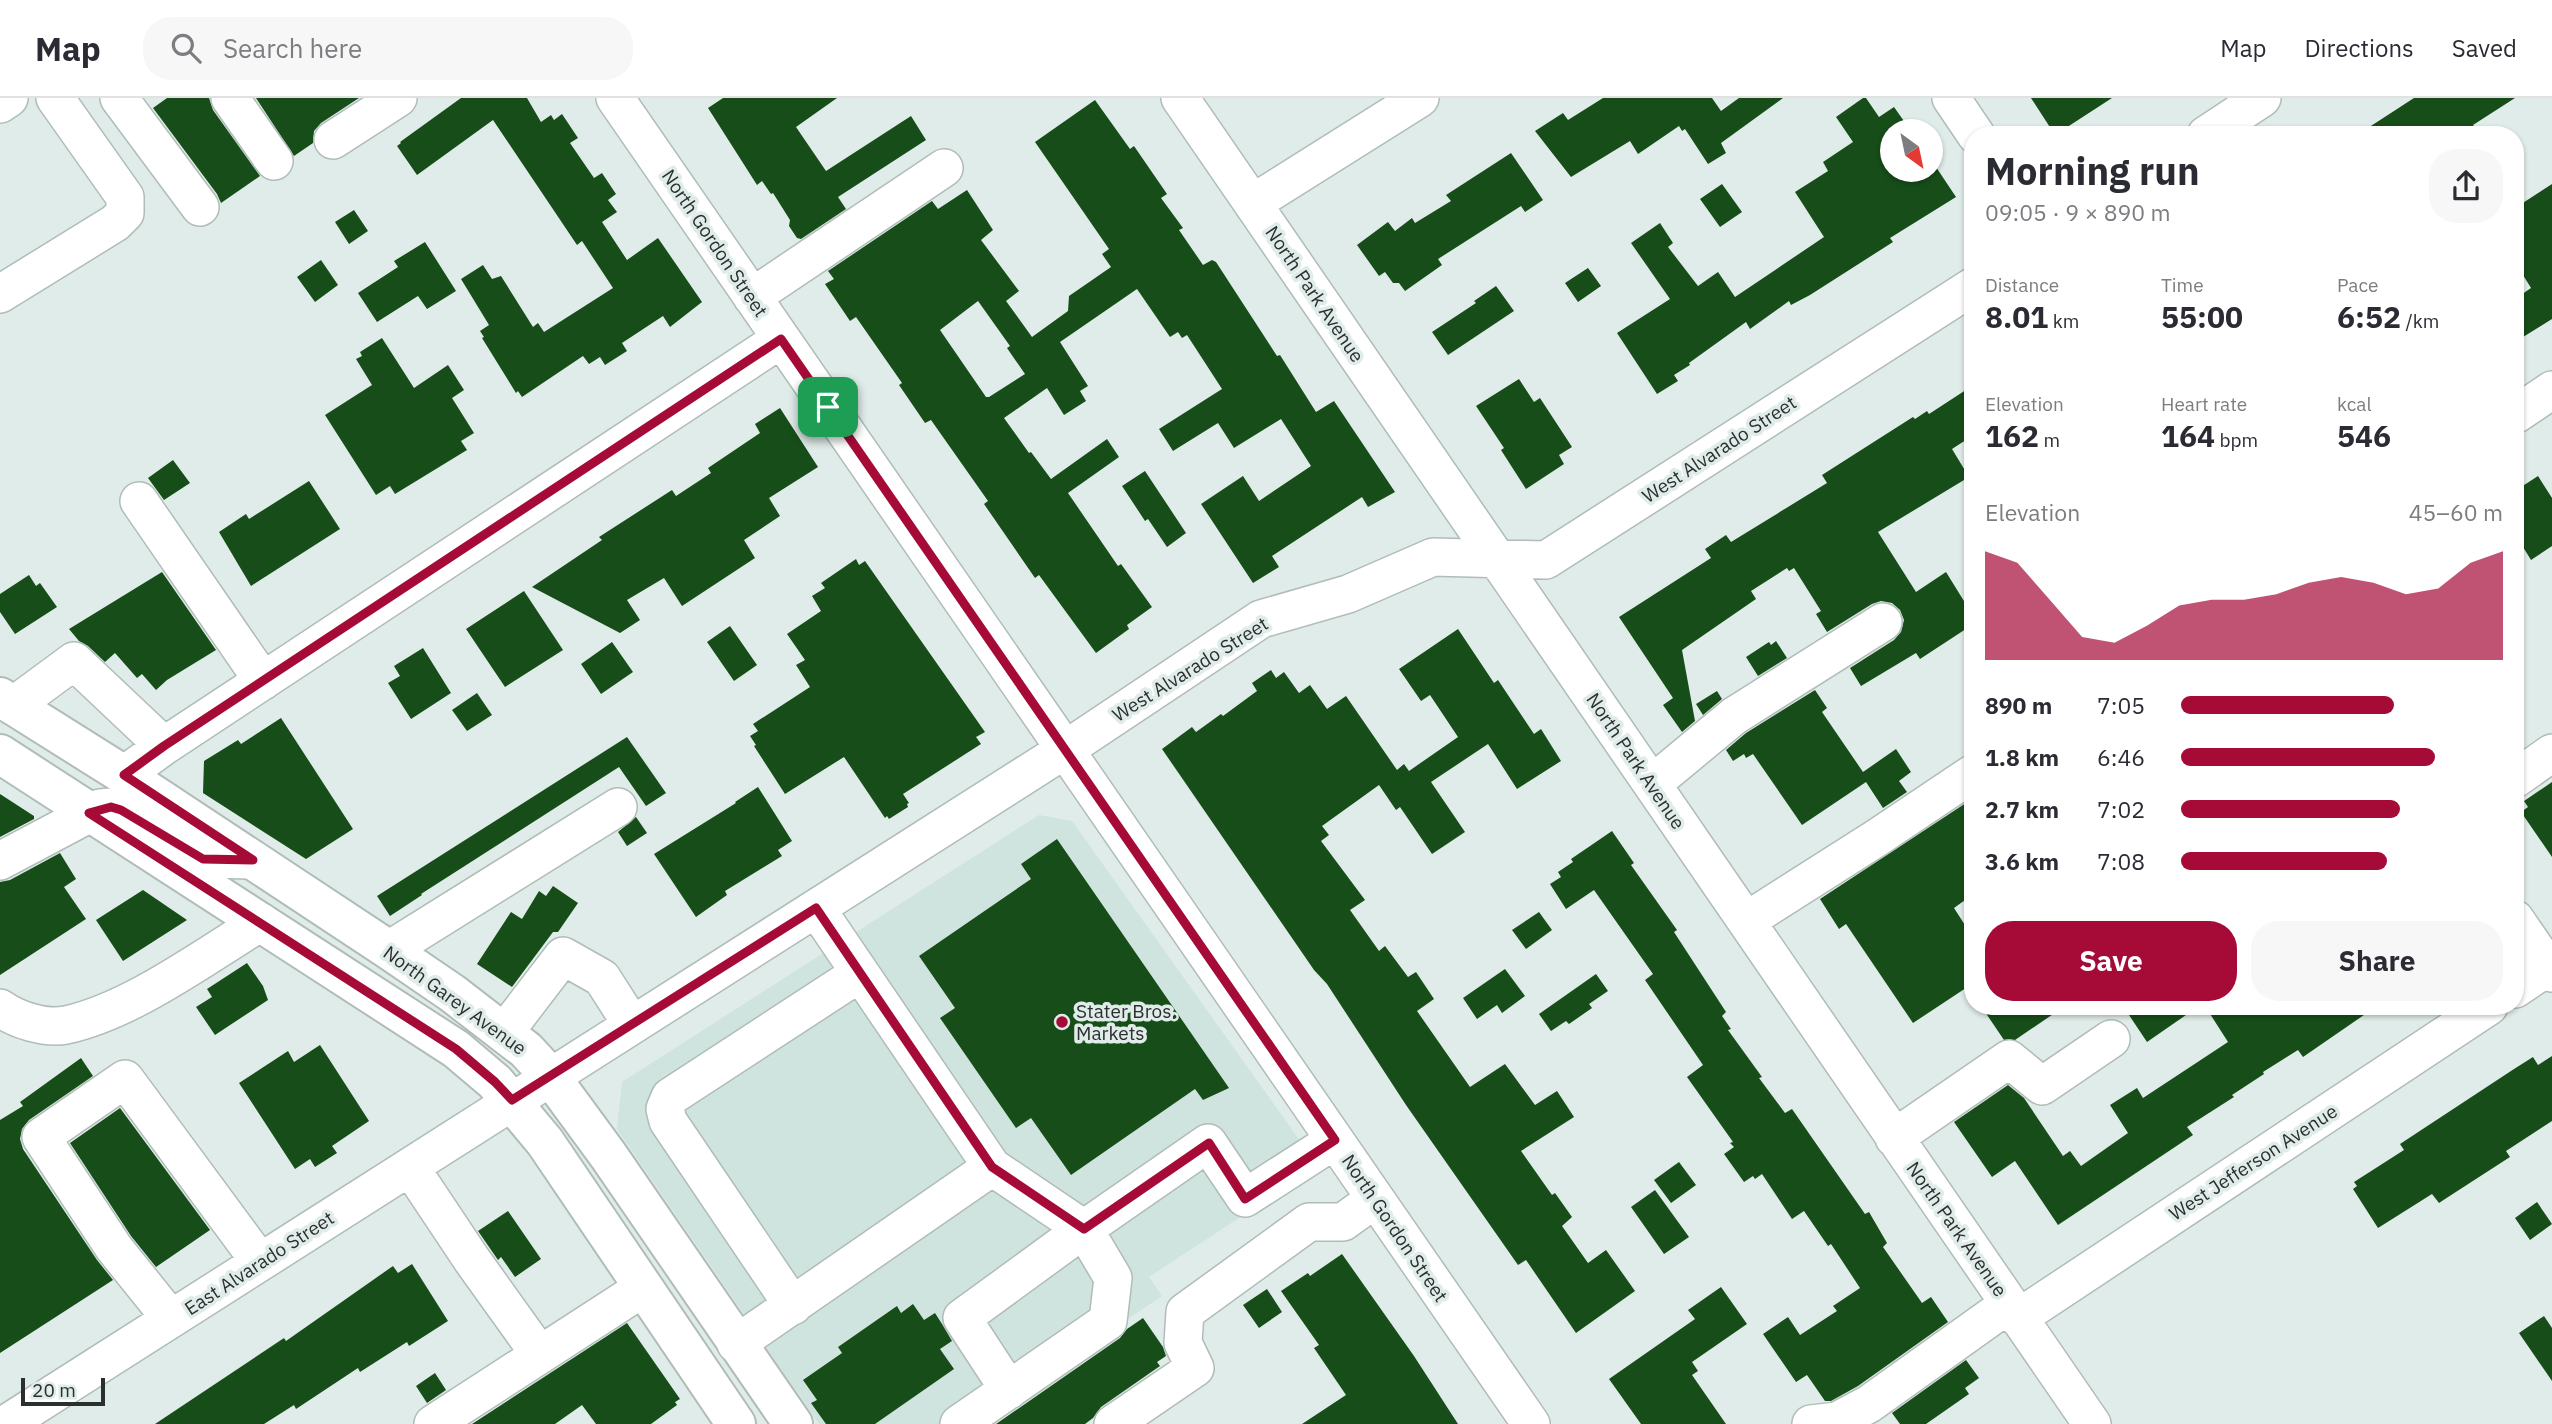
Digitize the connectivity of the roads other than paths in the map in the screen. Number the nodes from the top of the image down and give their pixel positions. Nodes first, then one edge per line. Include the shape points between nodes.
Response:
1 (55, 98) edge
2 (230, 98) edge
3 (398, 98) edge
4 (615, 98) edge
5 (1181, 98) edge
6 (1420, 98) edge
7 (1951, 98) edge
8 (2262, 98) edge
9 (132, 103) edge
10 (1970, 126) edge
11 (2220, 126) edge
12 (333, 140) dead end
13 (274, 161) dead end
14 (944, 168) dead end
15 (1253, 204) junction
16 (200, 207) dead end
17 (1964, 291) edge
18 (0, 294) edge
19 (752, 297) junction
20 (781, 339) junction
21 (2552, 390) edge
22 (2524, 409) edge
23 (139, 501) dead end
24 (1497, 559) junction
25 (1883, 622) dead end
26 (263, 681) junction
27 (7, 701) edge
28 (164, 746) junction
29 (1066, 749) junction
30 (2552, 753) edge
31 (0, 754) edge
32 (2524, 773) edge
33 (124, 775) junction
34 (1964, 779) edge
35 (1652, 784) junction
36 (618, 807) dead end
37 (89, 813) junction
38 (253, 860) junction
39 (0, 861) edge
40 (816, 908) junction
41 (1746, 921) junction
42 (261, 922) junction
43 (2524, 932) edge
44 (389, 950) junction
45 (2550, 970) edge
46 (860, 973) junction
47 (2524, 984) edge
48 (0, 1008) edge
49 (2475, 1015) edge
50 (632, 1025) junction
51 (504, 1032) junction
52 (2111, 1039) dead end
53 (550, 1076) junction
54 (512, 1100) junction
55 (1894, 1138) junction
56 (1335, 1140) junction
57 (410, 1167) junction
58 (992, 1167) junction
59 (1375, 1199) junction
60 (1084, 1229) junction
61 (260, 1262) junction
62 (643, 1288) junction
63 (793, 1306) junction
64 (2013, 1311) junction
65 (171, 1319) junction
66 (736, 1344) junction
67 (540, 1355) junction
68 (1009, 1391) junction
69 (2077, 1419) edge
70 (6, 1424) edge
71 (433, 1424) edge
72 (736, 1424) edge
73 (793, 1424) edge
74 (959, 1424) edge
75 (1113, 1424) edge
76 (1531, 1424) edge
77 (1811, 1424) edge

1 - 18 street via 125,197 125,213
2 - 13 street
3 - 12 street
4 - 19 street, North Gordon Street
5 - 15 street, North Park Avenue
6 - 15 street
7 - 10 street
8 - 11 street
9 - 16 street
14 - 19 street
15 - 24 street, North Park Avenue
17 - 24 street, West Alvarado Street via 1546,560
19 - 20 street, North Gordon Street
20 - 26 street
20 - 29 street, North Gordon Street
21 - 22 street
23 - 26 street
24 - 29 street, West Alvarado Street via 1433,557 1348,594 1261,619
24 - 35 street, North Park Avenue
25 - 35 street via 1734,716
26 - 28 street
27 - 28 street via 74,661
27 - 33 main road, North Garey Avenue
28 - 33 street
29 - 40 street, West Alvarado Street
29 - 56 street, North Gordon Street
30 - 32 street
31 - 37 main road, North Garey Avenue
33 - 38 main road, North Garey Avenue
34 - 41 street
35 - 41 street, North Park Avenue
36 - 44 street
37 - 38 street via 111,807 121,810 203,859
37 - 39 street
37 - 42 main road, North Garey Avenue
38 - 44 main road, North Garey Avenue
40 - 46 street
40 - 50 street, West Alvarado Street
41 - 55 street, North Park Avenue
42 - 48 street via 114,1009 65,1025 39,1025
42 - 54 main road, North Garey Avenue via 456,1049
43 - 45 street
44 - 51 main road, North Garey Avenue
45 - 47 street
46 - 58 street
46 - 63 street via 670,1097 666,1109 668,1121
49 - 64 street, West Jefferson Avenue
50 - 51 street via 602,978 563,956
50 - 53 street, West Alvarado Street
51 - 53 main road, North Garey Avenue
52 - 55 street via 2042,1086 2009,1059
53 - 54 street, West Alvarado Street
53 - 66 main road, North Garey Avenue
54 - 57 street, East Alvarado Street
54 - 62 main road, North Garey Avenue
55 - 64 street, North Park Avenue
56 - 59 street, North Gordon Street
56 - 60 street via 1245,1199 1209,1143
57 - 61 street, East Alvarado Street
57 - 67 street
58 - 60 street
58 - 63 street
59 - 75 street via 1343,1222 1309,1222 1185,1312 1183,1343 1195,1368
59 - 76 street, North Gordon Street
60 - 68 street via 1113,1278 1108,1321
60 - 68 street via 962,1318
61 - 65 street, East Alvarado Street
61 - 65 street via 125,1079 41,1137 114,1248
62 - 67 street
62 - 72 main road, North Garey Avenue
63 - 66 street
64 - 69 street, North Park Avenue
64 - 77 street, West Jefferson Avenue via 1869,1405 1837,1421
65 - 70 street, East Alvarado Street
66 - 73 main road, North Garey Avenue
67 - 71 street
68 - 74 street

